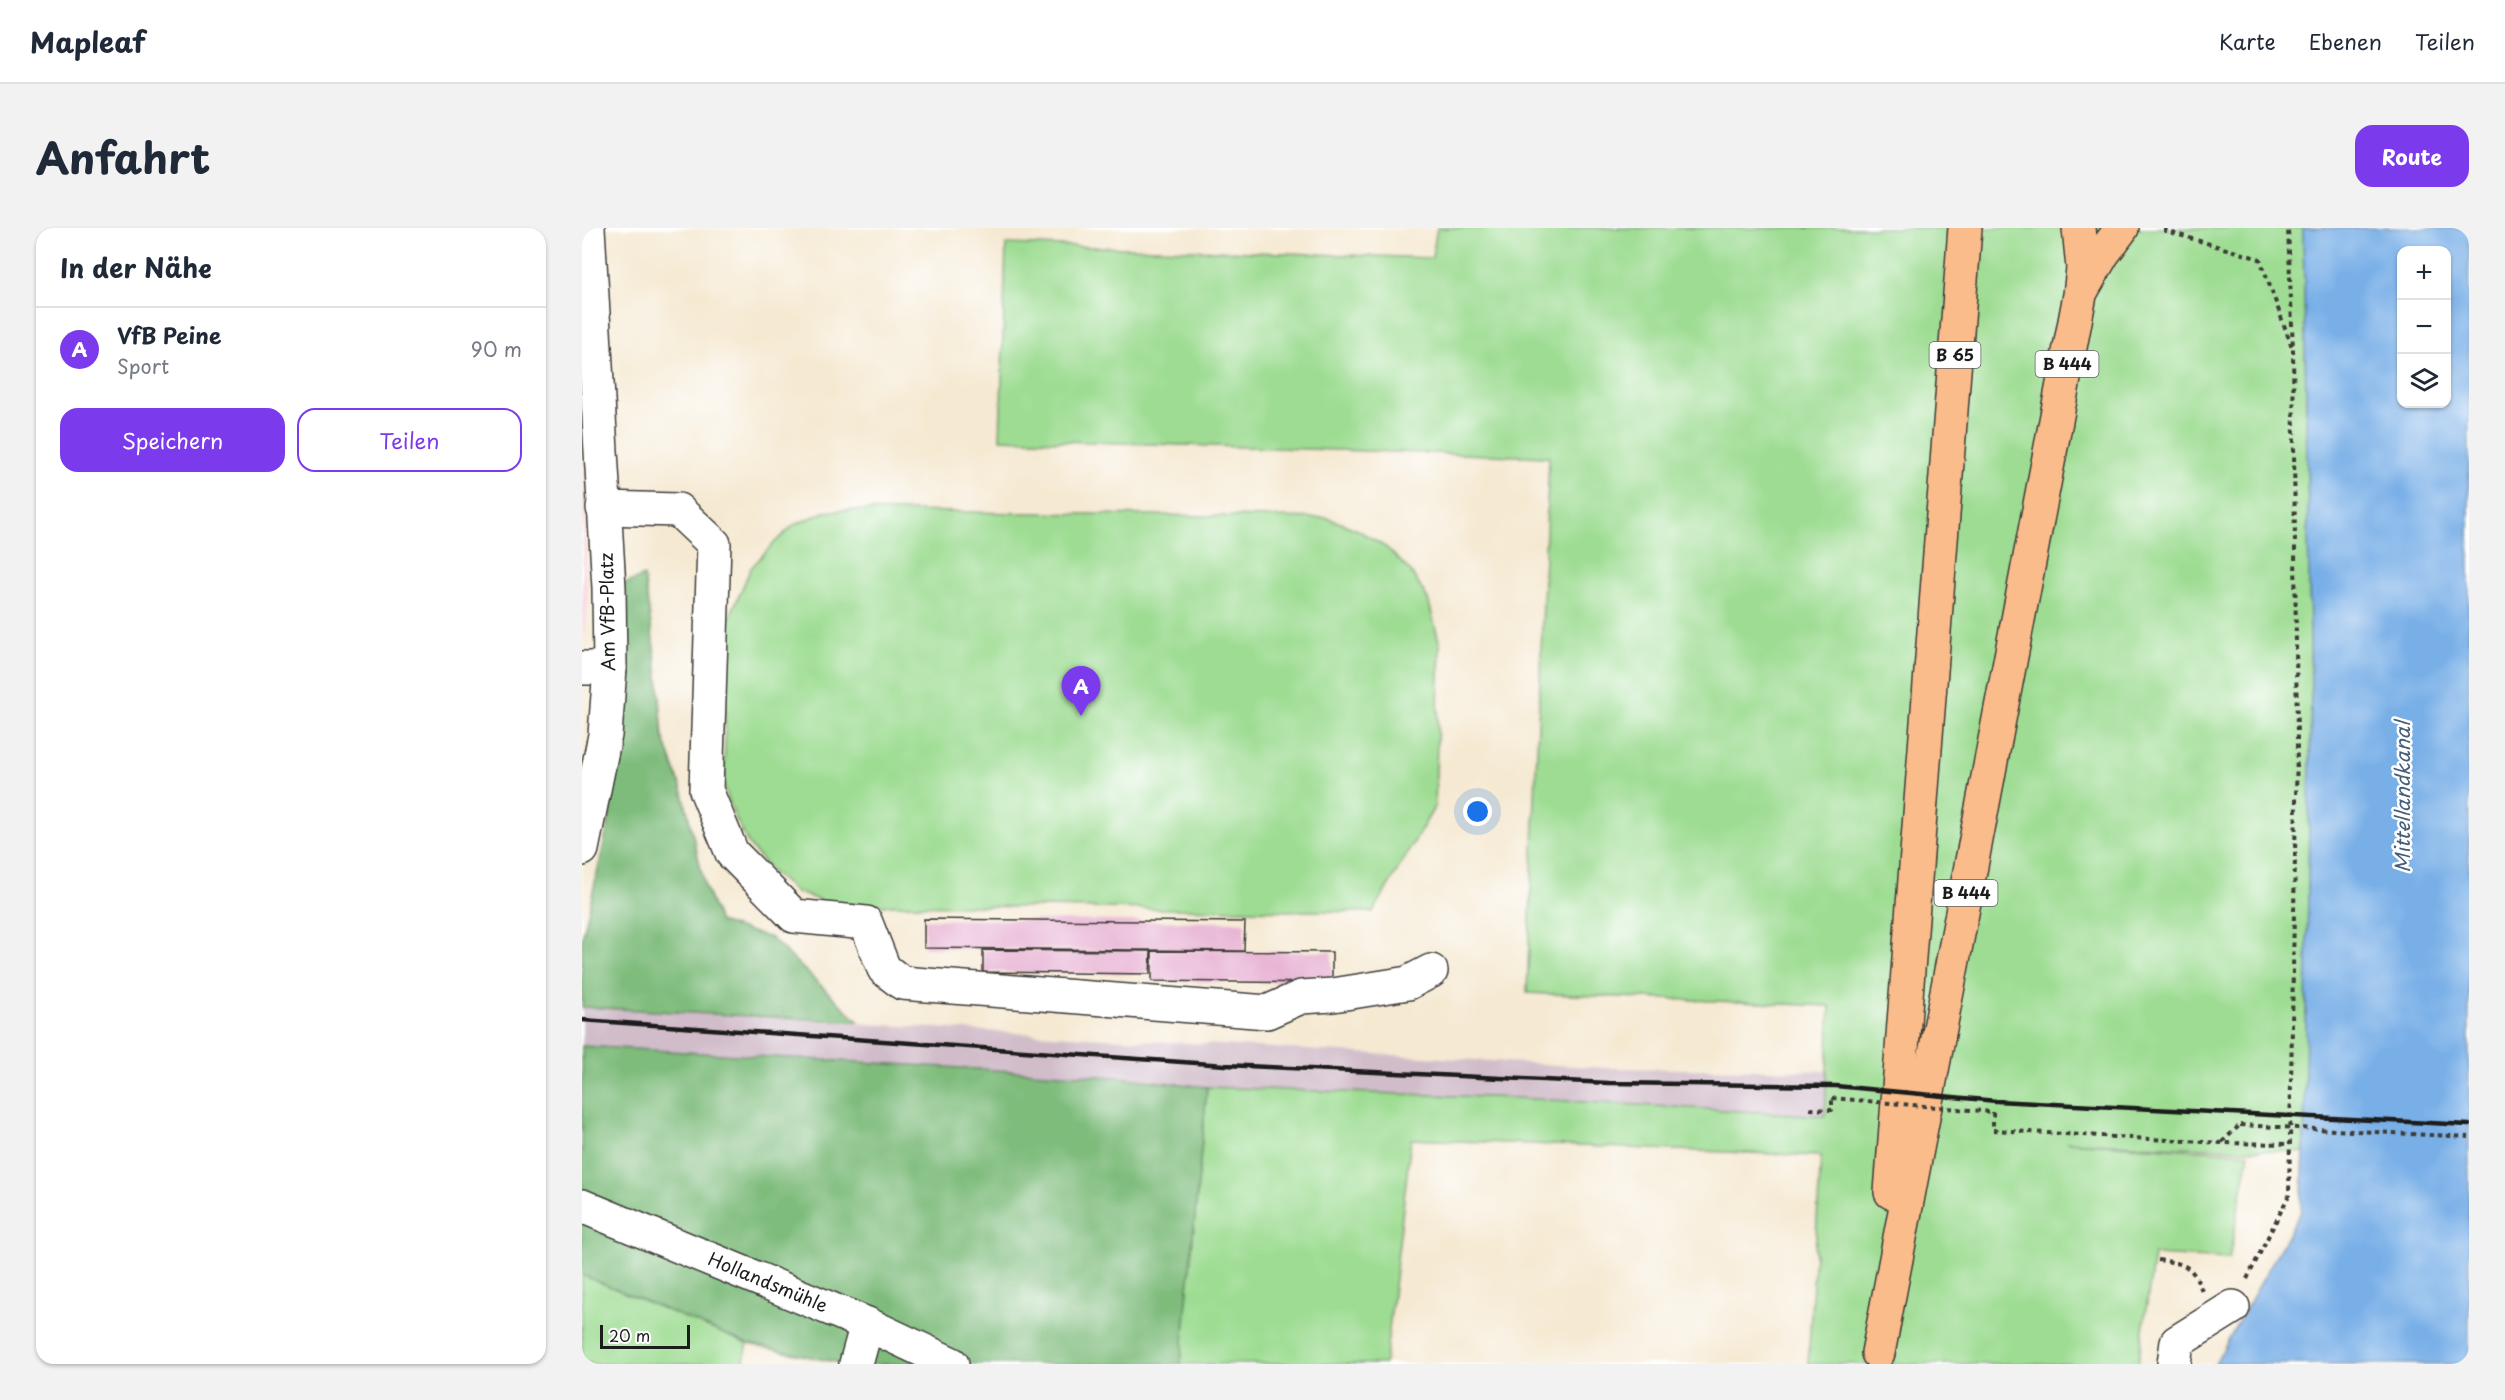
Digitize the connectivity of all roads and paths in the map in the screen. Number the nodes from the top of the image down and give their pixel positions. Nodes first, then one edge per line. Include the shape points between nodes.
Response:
1 (588, 228) edge
2 (1965, 228) edge
3 (2079, 228) edge
4 (2122, 228) edge
5 (2165, 228) edge
6 (2288, 228) edge
7 (2080, 295) junction
8 (2293, 350) junction
9 (603, 508) junction
10 (596, 668) edge
11 (582, 849) edge
12 (1431, 970) dead end
13 (1810, 1109) dead end
14 (2469, 1137) edge
15 (2222, 1143) junction
16 (2289, 1144) junction
17 (582, 1206) edge
18 (2158, 1260) dead end
19 (2223, 1314) junction
20 (867, 1324) junction
21 (1878, 1358) edge
22 (856, 1364) edge
23 (952, 1364) edge
24 (2174, 1364) edge

1 - 9 street, Am VfB-Platz
2 - 21 main road, B 65
3 - 7 main road via 2083,268
4 - 7 main road
5 - 8 path via 2260,259
6 - 8 path
7 - 21 main road, B 444
8 - 16 path via 2297,742
9 - 10 street, Am VfB-Platz via 609,588
9 - 12 street via 678,510 714,544 706,790 732,853 794,916 866,923 884,969 902,984 1267,1012 1301,997 1408,983
10 - 11 street, Am VfB-Platz via 605,735
13 - 15 path, bridge via 1832,1110 1832,1098 1993,1112 1993,1130
14 - 15 path, bridge via 2240,1125
15 - 16 path
16 - 19 path via 2289,1195
17 - 20 street, Hollandsmühle
18 - 19 path via 2183,1263
19 - 24 street via 2177,1342
20 - 22 street
20 - 23 street, Hollandsmühle

